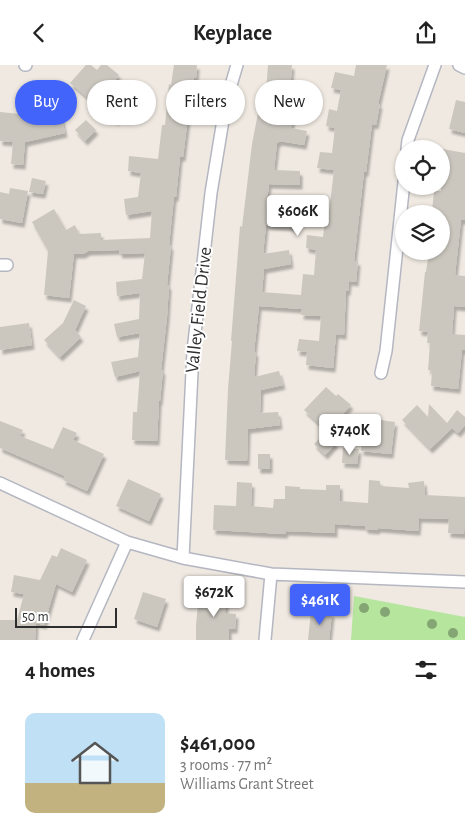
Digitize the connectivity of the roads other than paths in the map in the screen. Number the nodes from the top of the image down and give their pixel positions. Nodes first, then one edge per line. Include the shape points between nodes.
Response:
1 (237, 65) edge
2 (435, 65) edge
3 (459, 65) edge
4 (465, 68) edge
5 (408, 140) edge
6 (403, 195) edge
7 (381, 373) dead end
8 (0, 483) edge
9 (127, 542) junction
10 (183, 558) junction
11 (271, 574) junction
12 (465, 582) edge
13 (83, 640) edge
14 (265, 640) edge

1 - 10 street, Valley Field Drive via 226,102 211,193 193,351
2 - 5 street
3 - 4 street
6 - 7 street
8 - 9 street
9 - 10 street
9 - 13 street
10 - 11 street
11 - 12 street
11 - 14 street

